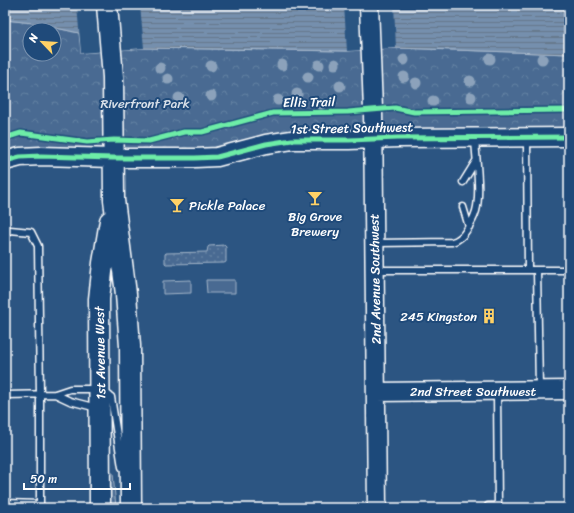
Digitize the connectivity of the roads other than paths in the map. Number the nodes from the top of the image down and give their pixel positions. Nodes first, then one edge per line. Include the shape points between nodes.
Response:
1 (107, 5) edge
2 (369, 5) edge
3 (475, 137) junction
4 (527, 137) junction
5 (569, 137) edge
6 (373, 140) junction
7 (113, 158) junction
8 (5, 161) edge
9 (476, 161) junction
10 (463, 182) dead end
11 (114, 200) junction
12 (463, 207) dead end
13 (469, 227) junction
14 (5, 235) edge
15 (374, 244) junction
16 (375, 270) junction
17 (528, 270) junction
18 (537, 270) junction
19 (569, 270) edge
20 (100, 389) junction
21 (569, 390) edge
22 (497, 391) junction
23 (539, 391) junction
24 (376, 392) junction
25 (40, 394) junction
26 (55, 394) junction
27 (5, 395) edge
28 (100, 409) junction
29 (123, 475) dead end
30 (125, 482) dead end
31 (5, 503) edge
32 (40, 506) edge
33 (488, 506) dead end
34 (498, 507) edge
35 (100, 508) edge
36 (128, 508) edge
37 (131, 508) edge
38 (377, 508) edge

1 - 7 main road, 1st Avenue West via 112,50
2 - 6 main road, 2nd Avenue Southwest
3 - 4 main road, 1st Street Southwest
3 - 6 main road, 1st Street Southwest
3 - 9 lane
4 - 5 main road, 1st Street Southwest
4 - 17 lane
6 - 7 main road, 1st Street Southwest via 292,140 217,157
6 - 15 main road, 2nd Avenue Southwest
7 - 8 main road, 1st Street Southwest via 41,156
7 - 11 main road, 1st Avenue West
9 - 10 lane
9 - 13 lane via 477,210
11 - 20 main road, 1st Avenue West via 99,299
11 - 37 main road, 1st Avenue West via 130,346
12 - 13 lane
13 - 15 lane via 460,238 452,242
14 - 25 lane via 10,230 31,232 38,246
15 - 16 main road, 2nd Avenue Southwest
16 - 17 lane
16 - 24 main road, 2nd Avenue Southwest
17 - 18 lane
18 - 19 lane
18 - 23 lane
20 - 26 lane via 70,389
20 - 28 main road, 1st Avenue West
20 - 29 lane via 111,397
21 - 23 main road, 2nd Street Southwest
22 - 23 main road, 2nd Street Southwest
22 - 24 main road, 2nd Street Southwest
22 - 34 lane
24 - 38 main road, 2nd Avenue Southwest
25 - 26 lane
25 - 27 lane
25 - 32 lane
26 - 28 lane
28 - 35 main road, 1st Avenue West
30 - 36 lane
31 - 32 lane
33 - 34 lane

